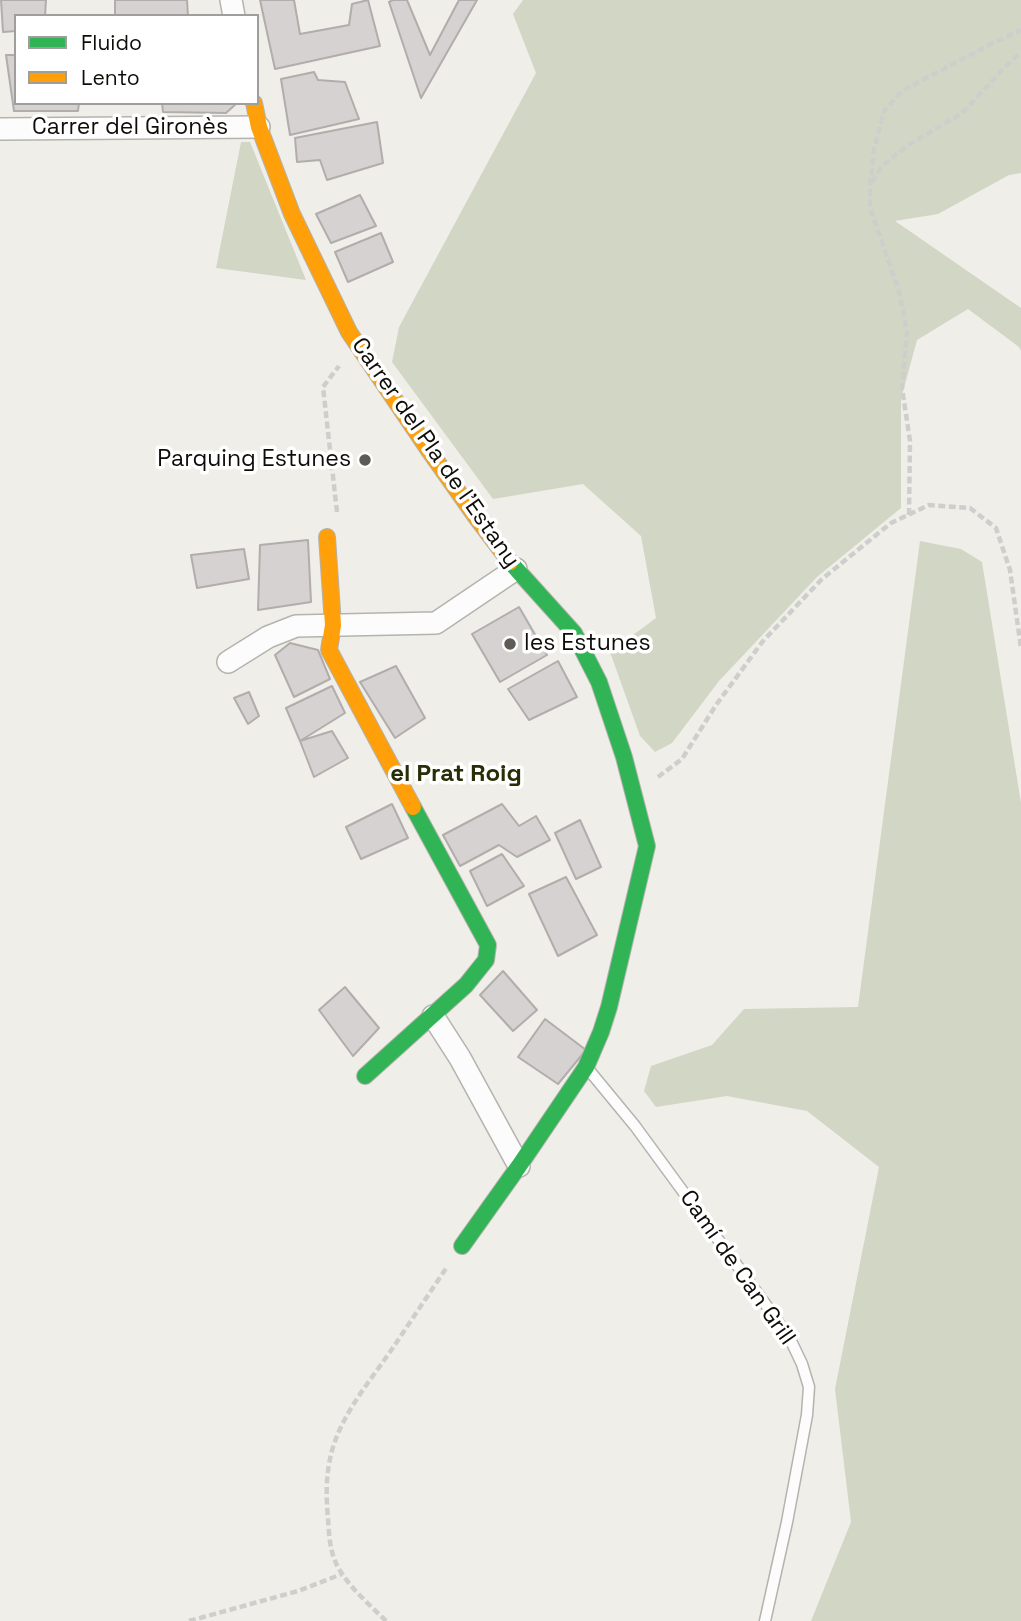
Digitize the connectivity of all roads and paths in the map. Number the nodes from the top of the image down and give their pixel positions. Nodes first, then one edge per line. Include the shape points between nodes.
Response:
1 (1021, 30) edge
2 (1021, 54) edge
3 (254, 105) edge
4 (259, 127) junction
5 (0, 129) edge
6 (870, 186) junction
7 (356, 342) junction
8 (909, 514) junction
9 (327, 537) joint
10 (516, 569) junction
11 (333, 625) junction
12 (1021, 648) edge
13 (228, 662) dead end
14 (633, 791) junction
15 (433, 1016) junction
16 (586, 1067) junction
17 (365, 1076) dead end
18 (519, 1166) junction
19 (462, 1246) joint
20 (342, 1574) junction
21 (189, 1621) edge
22 (386, 1621) edge
23 (765, 1621) edge

1 - 6 path via 902,91 884,111
2 - 6 path via 962,113 882,166
3 - 4 street, Carrer del Pla de l'Estany
4 - 5 street, Carrer del Gironès
4 - 7 street, Carrer del Pla de l'Estany via 292,214
6 - 8 path via 870,208 899,291 907,332 902,388 910,441
7 - 9 path via 323,387 338,523
7 - 10 street, Carrer del Pla de l'Estany
8 - 12 path via 929,505 970,508 996,528 1010,570
8 - 14 path via 891,523 822,579 763,641 682,758
9 - 11 street
10 - 11 street via 436,623
10 - 14 street, Carrer del Pla de l'Estany via 574,633 599,682
11 - 13 street via 296,626
11 - 15 street via 329,650 488,945 485,960 466,985
14 - 16 street, Carrer del Pla de l'Estany via 647,846 609,1007
15 - 17 street
15 - 18 street
16 - 18 street, Carrer del Pla de l'Estany
16 - 23 lane, Camí de Can Grill via 754,1288 802,1364 809,1387 807,1415
18 - 19 street, Carrer del Pla de l'Estany
19 - 20 path via 339,1431 330,1457 327,1503 332,1556
20 - 21 path
20 - 22 path

